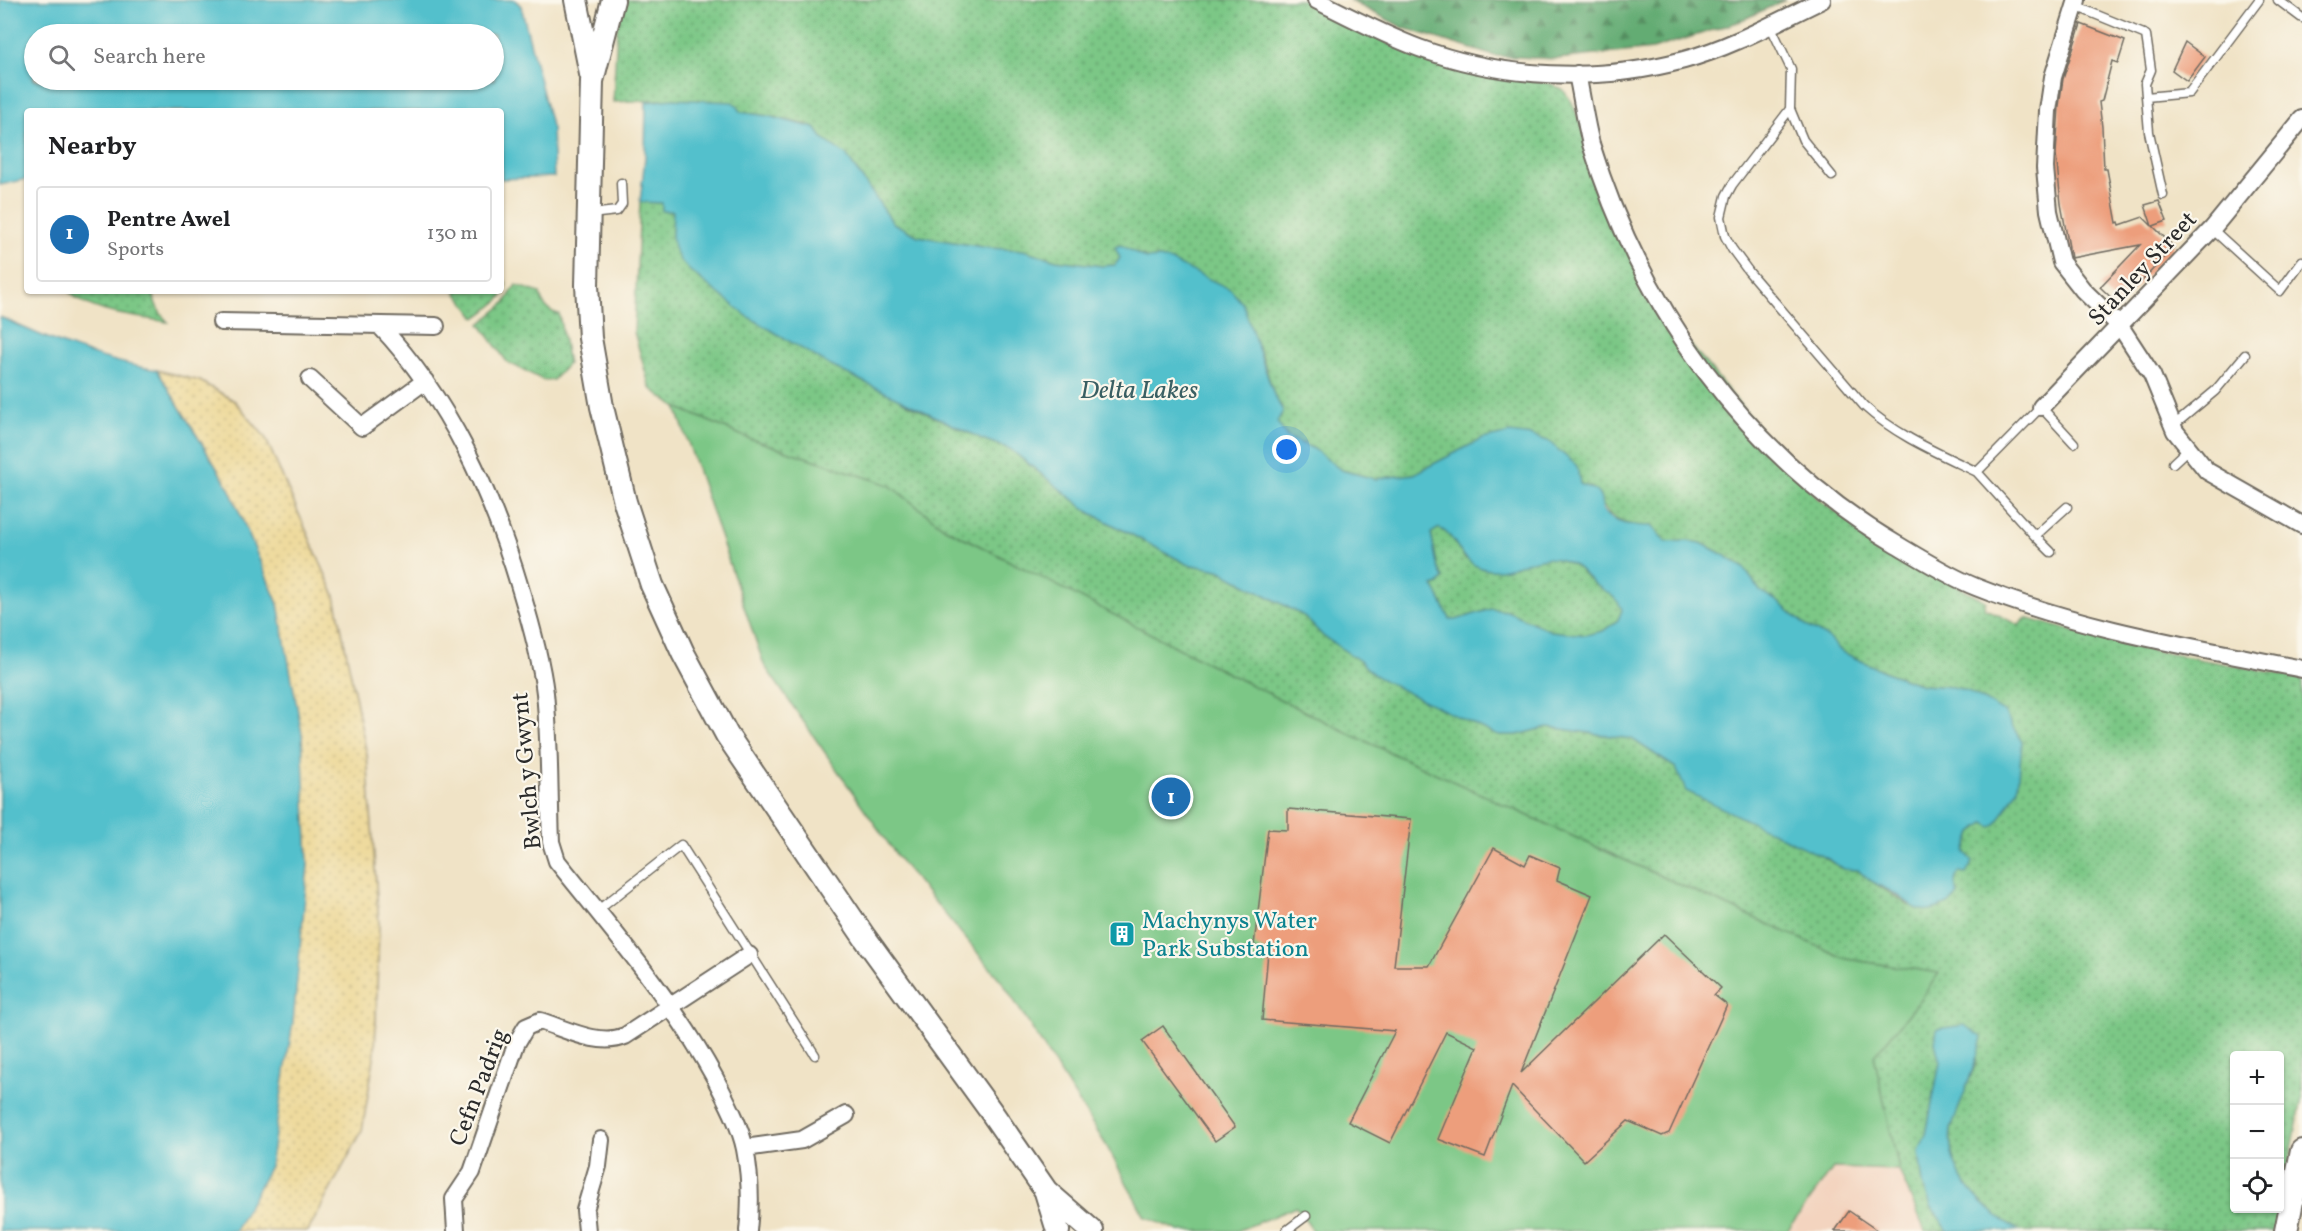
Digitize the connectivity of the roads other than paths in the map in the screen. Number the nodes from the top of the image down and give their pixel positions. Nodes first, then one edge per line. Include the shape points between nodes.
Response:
1 (576, 0) edge
2 (613, 0) edge
3 (1316, 0) edge
4 (1822, 0) edge
5 (2259, 0) edge
6 (2278, 0) edge
7 (2076, 3) edge
8 (2302, 18) edge
9 (1770, 24) junction
10 (1577, 74) junction
11 (592, 81) junction
12 (2146, 97) junction
13 (1790, 109) junction
14 (2302, 118) edge
15 (1832, 176) dead end
16 (621, 183) dead end
17 (2163, 195) dead end
18 (588, 205) junction
19 (2212, 229) junction
20 (2302, 261) edge
21 (221, 322) dead end
22 (379, 325) junction
23 (436, 326) dead end
24 (2120, 326) junction
25 (2245, 355) dead end
26 (310, 379) dead end
27 (425, 381) junction
28 (2041, 407) junction
29 (2173, 426) junction
30 (2074, 443) dead end
31 (2188, 448) junction
32 (2173, 463) dead end
33 (1977, 472) junction
34 (2067, 507) dead end
35 (2302, 525) edge
36 (2035, 536) junction
37 (2051, 552) dead end
38 (2302, 669) edge
39 (597, 911) junction
40 (749, 955) junction
41 (670, 1005) junction
42 (815, 1055) dead end
43 (846, 1115) dead end
44 (601, 1140) dead end
45 (744, 1148) junction
46 (2302, 1151) edge
47 (1046, 1191) junction
48 (1306, 1216) dead end
49 (2290, 1226) edge
50 (456, 1231) edge
51 (587, 1231) edge
52 (748, 1231) edge
53 (1058, 1231) edge
54 (1092, 1231) edge
55 (1286, 1231) edge

1 - 11 main road
2 - 11 main road
3 - 10 street via 1420,49 1493,69
4 - 9 street
5 - 12 lane via 2189,93
6 - 8 lane
7 - 12 lane via 2146,35 2151,70 2145,84
7 - 24 street via 2053,77 2048,111 2045,168 2049,211 2061,262
9 - 10 street via 1686,60 1605,74
9 - 13 lane via 1791,69
10 - 38 street via 1590,141 1605,185 1668,318 1692,354 1757,432 1818,491 1857,521 1924,561 1973,586 2029,607 2140,637
11 - 18 main road
12 - 17 lane via 2149,132
13 - 15 lane via 1803,140
13 - 33 lane via 1726,196 1721,217 1725,236 1749,272 1864,406 1903,435
14 - 19 street, Stanley Street
16 - 18 lane via 622,204 617,211
18 - 47 main road via 590,338 602,407 645,565 683,653 727,735 792,833
19 - 20 lane via 2280,291
19 - 24 street, Stanley Street
21 - 22 street
22 - 23 street
22 - 27 street, Bwlch y Gwynt
24 - 28 street, Stanley Street
24 - 29 street via 2152,375
25 - 29 lane via 2215,391
26 - 27 street via 362,427
27 - 39 street, Bwlch y Gwynt via 485,486 510,553 545,692 551,843 557,861
28 - 30 lane
28 - 33 lane
29 - 31 street
31 - 32 lane
31 - 35 street via 2206,471
33 - 36 lane
34 - 36 lane
36 - 37 lane
39 - 40 lane via 681,845
39 - 41 street, Bwlch y Gwynt
40 - 41 street, Cefn Padrig
40 - 42 lane
41 - 45 street, Bwlch y Gwynt via 728,1103
41 - 50 street, Cefn Padrig via 615,1040 603,1041 540,1021 526,1027 516,1044 472,1172 454,1199
43 - 45 street via 802,1140
44 - 51 street via 585,1210
45 - 52 street, Bwlch y Gwynt
46 - 49 main road
47 - 53 main road
47 - 54 main road
48 - 55 lane

